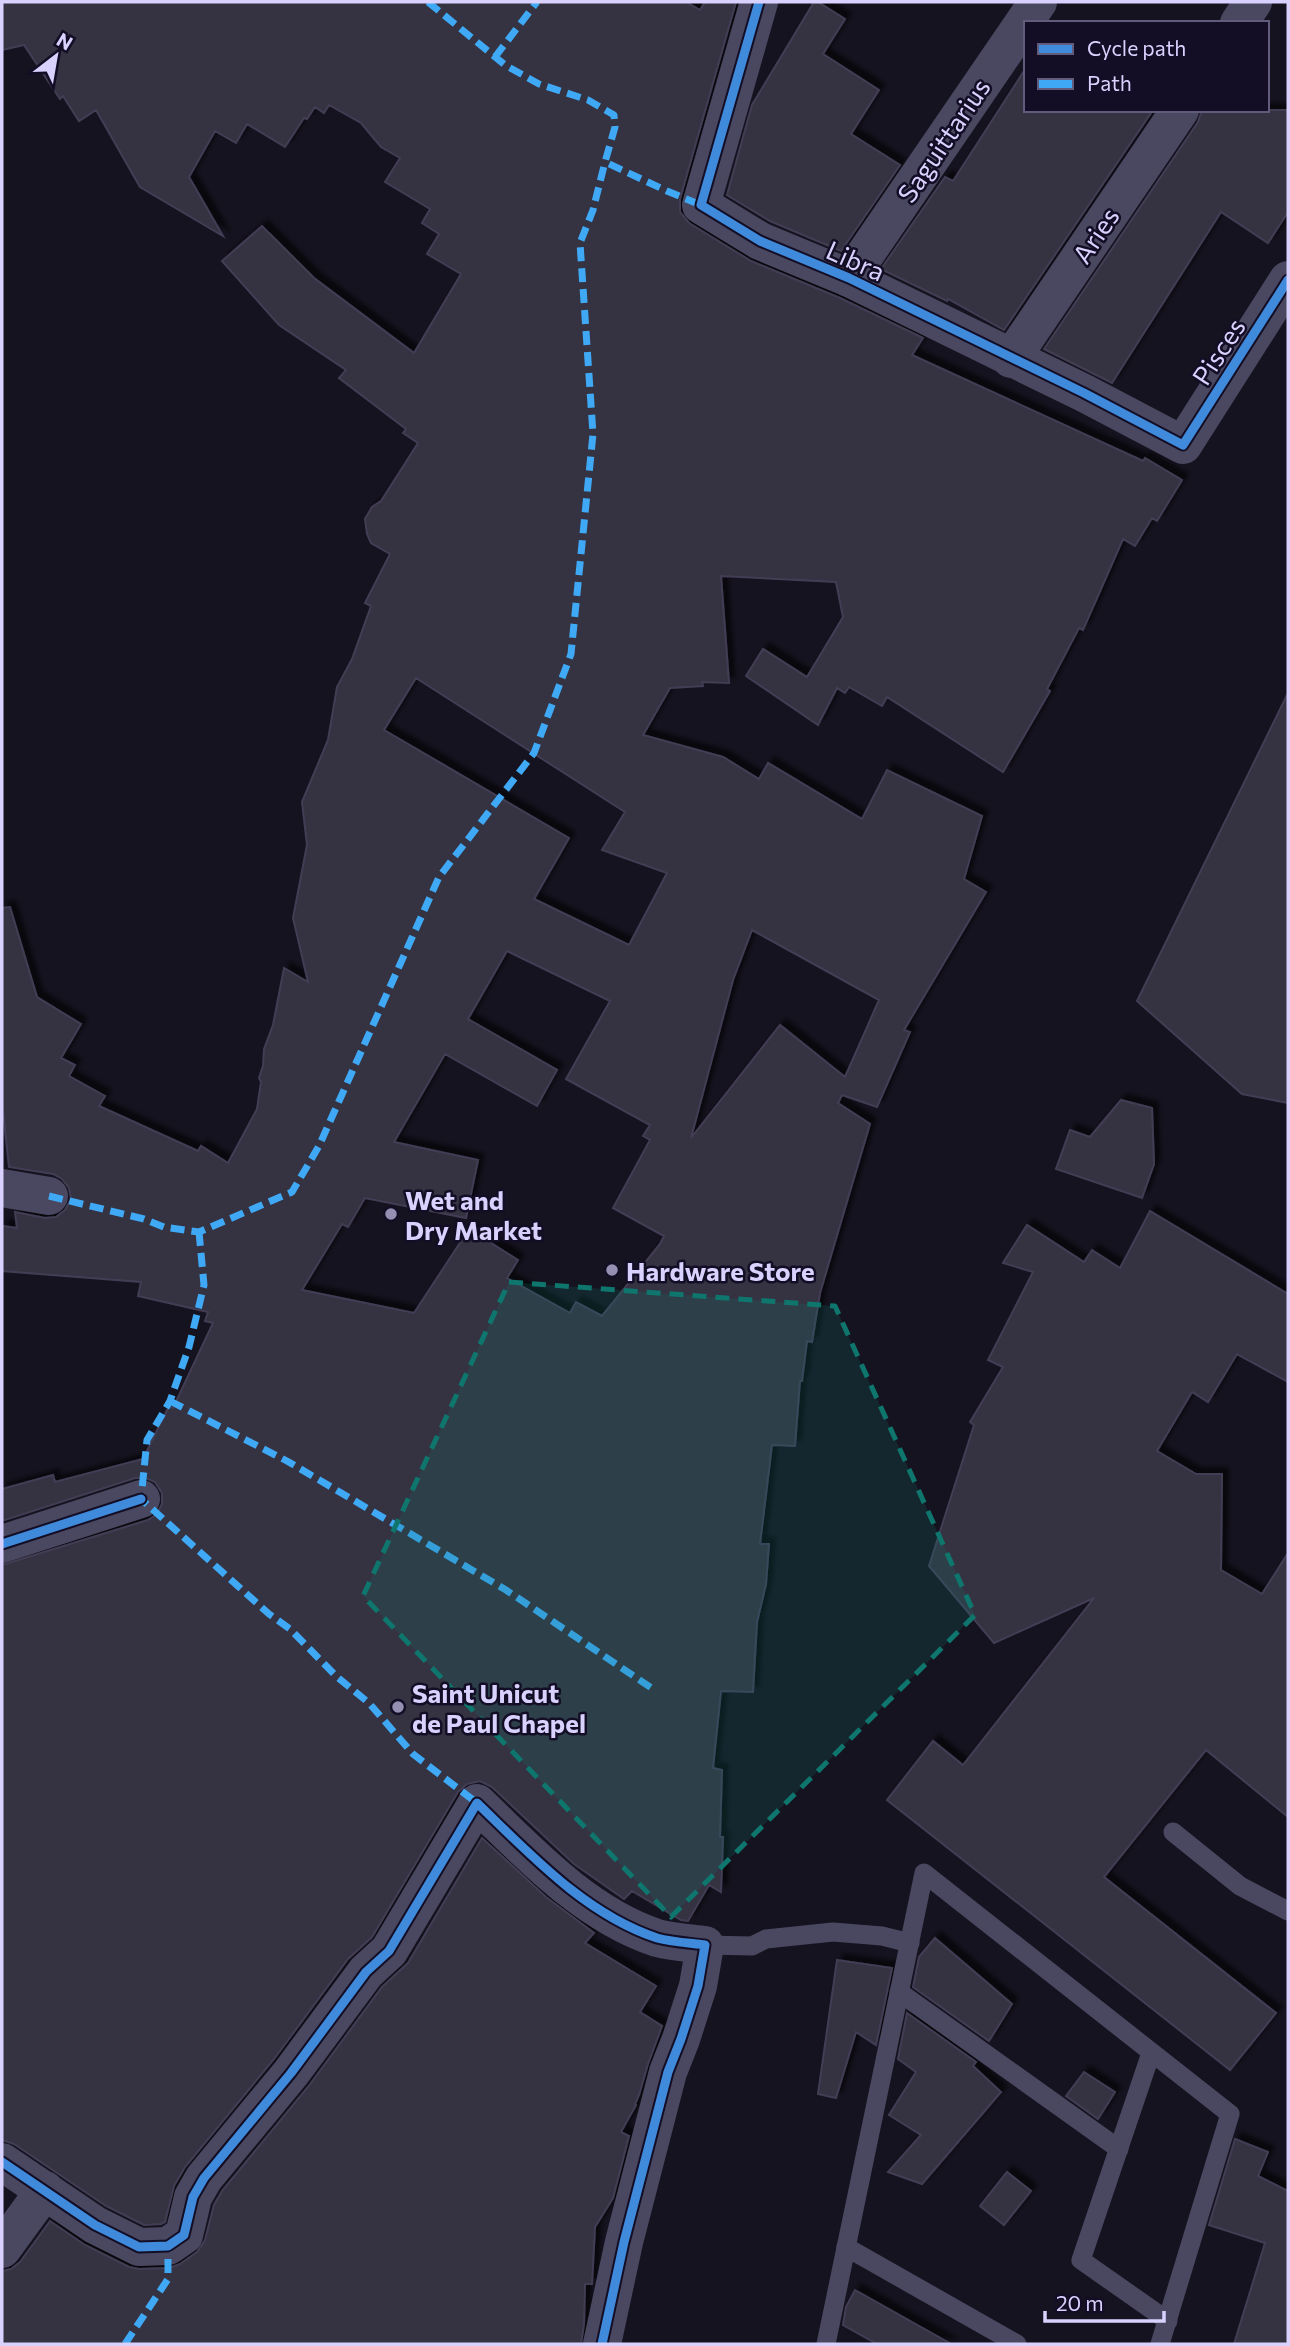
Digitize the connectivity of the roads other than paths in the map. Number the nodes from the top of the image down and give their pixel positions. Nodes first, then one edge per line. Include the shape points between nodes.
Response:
1 (759, 2) edge
2 (1038, 2) edge
3 (1254, 2) edge
4 (1025, 21) edge
5 (1240, 21) edge
6 (1024, 22) edge
7 (1179, 112) edge
8 (849, 278) junction
9 (1288, 280) edge
10 (1011, 359) junction
11 (1183, 445) joint
12 (2, 1188) edge
13 (49, 1196) dead end
14 (141, 1499) dead end
15 (2, 1544) edge
16 (1174, 1832) dead end
17 (1288, 1911) edge
18 (910, 1943) junction
19 (705, 1945) junction
20 (899, 1992) junction
21 (1152, 2053) junction
22 (1119, 2149) junction
23 (2, 2162) edge
24 (45, 2190) junction
25 (846, 2247) junction
26 (2, 2249) edge
27 (1168, 2321) junction
28 (602, 2344) edge
29 (826, 2344) edge
30 (1017, 2344) edge
31 (1160, 2344) edge

1 - 8 street, Libra via 701,205 760,241
2 - 4 street, Saguittarius
3 - 5 street
6 - 8 street, Saguittarius
7 - 10 street, Aries
8 - 10 street, Libra
9 - 11 street, Pisces
10 - 11 street, Libra
12 - 13 street
14 - 15 street
16 - 17 lane via 1240,1886
18 - 19 lane via 833,1933 766,1939 752,1946
18 - 20 lane
18 - 21 lane via 925,1873
19 - 24 street via 659,1938 618,1921 541,1864 477,1803 389,1951 366,1972 204,2179 193,2197 184,2235 168,2246 139,2247 95,2225
19 - 28 street via 698,1986 668,2072 624,2242
20 - 22 lane
20 - 25 lane
21 - 22 lane
21 - 27 lane via 1230,2115
22 - 27 lane via 1081,2260
23 - 24 street
24 - 26 street
25 - 29 lane
25 - 30 lane
27 - 31 lane

